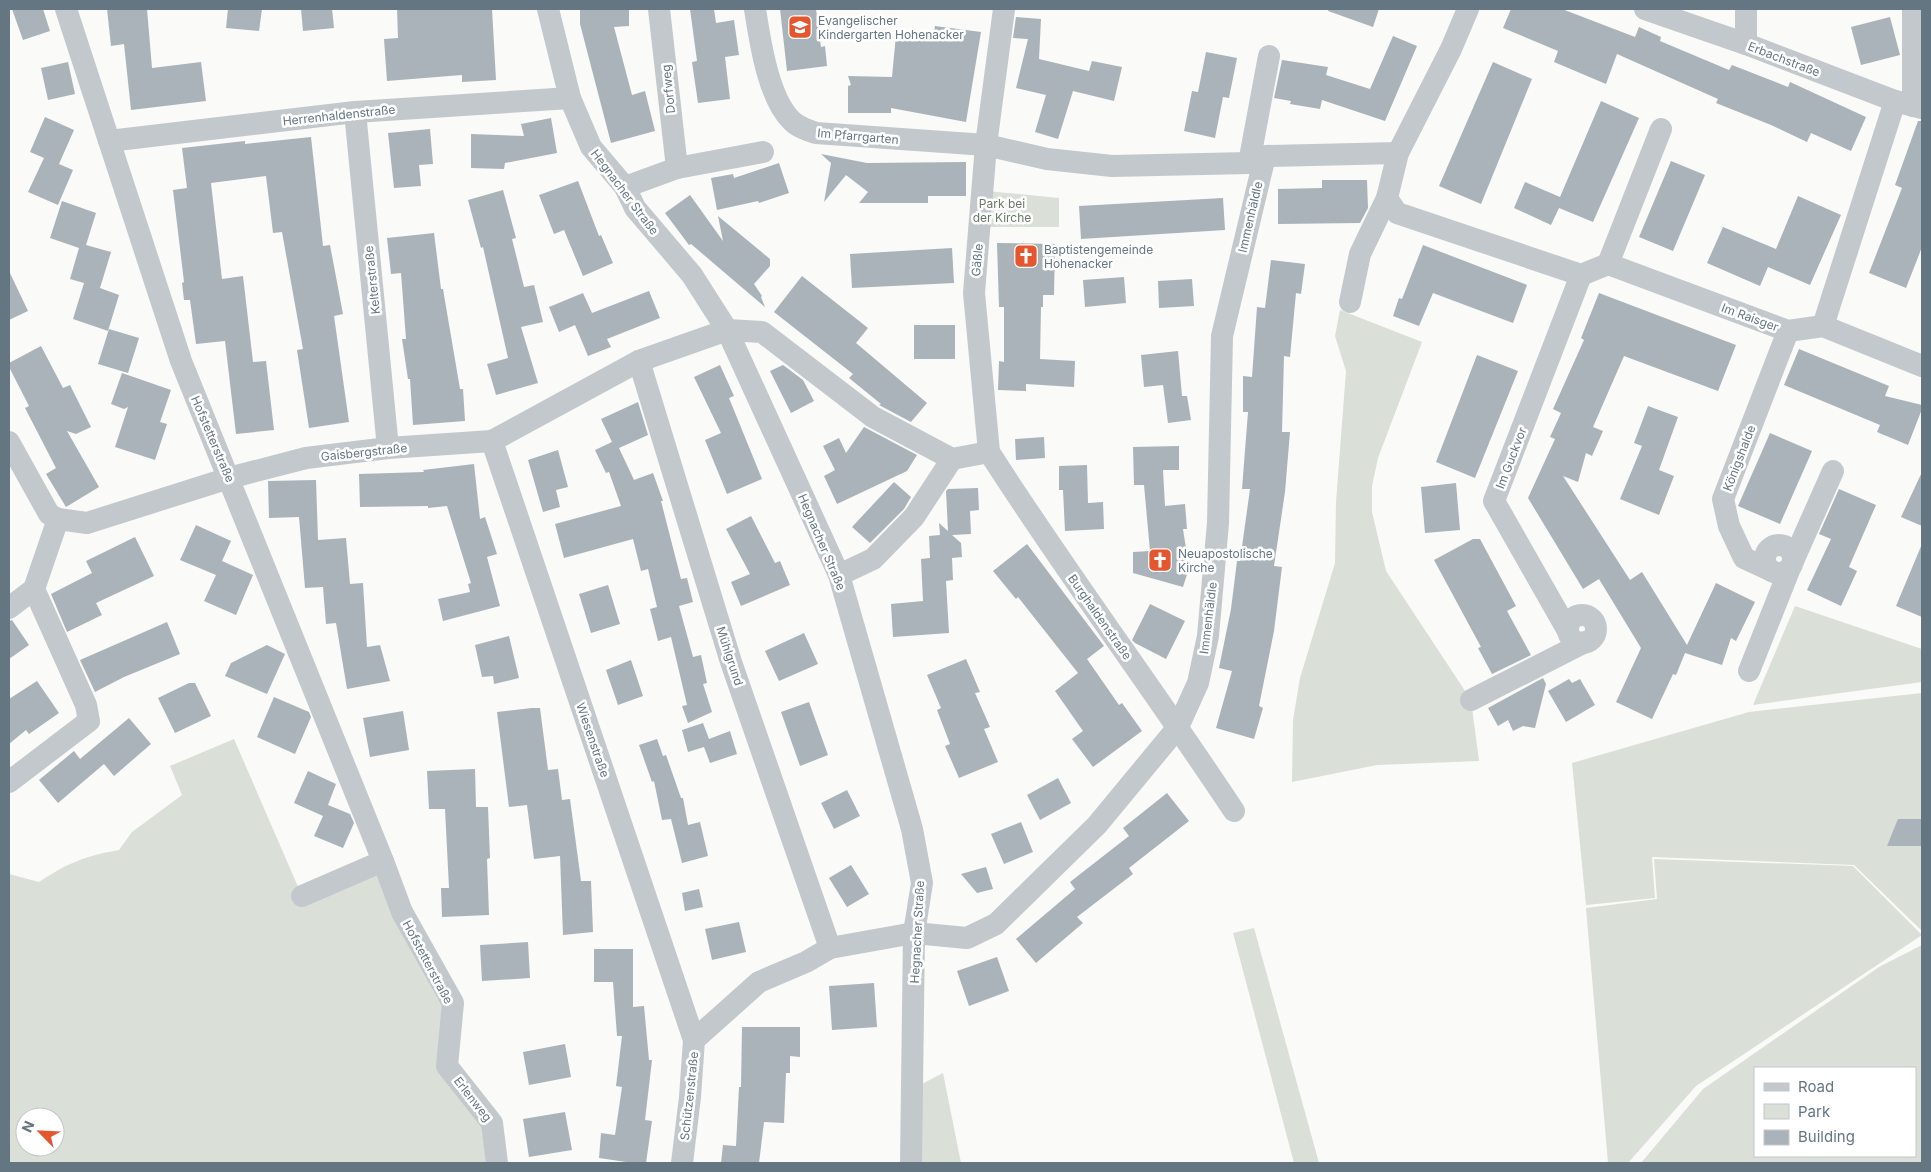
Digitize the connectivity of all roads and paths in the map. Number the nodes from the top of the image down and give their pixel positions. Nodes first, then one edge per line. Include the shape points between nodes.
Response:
1 (66, 9) edge
2 (548, 9) edge
3 (659, 9) edge
4 (756, 9) edge
5 (1004, 9) edge
6 (1468, 9) edge
7 (1645, 9) edge
8 (1746, 9) edge
9 (1913, 9) edge
10 (1746, 44) junction
11 (1269, 56) dead end
12 (570, 98) junction
13 (1910, 105) edge
14 (355, 112) junction
15 (1661, 130) dead end
16 (108, 141) junction
17 (986, 145) junction
18 (763, 152) dead end
19 (1398, 153) junction
20 (1257, 160) junction
21 (676, 168) junction
22 (624, 187) junction
23 (1387, 198) junction
24 (1608, 264) junction
25 (1581, 275) junction
26 (1350, 302) dead end
27 (1823, 326) junction
28 (727, 330) junction
29 (1788, 331) junction
30 (639, 361) junction
31 (1922, 366) edge
32 (492, 441) junction
33 (9, 442) edge
34 (388, 448) junction
35 (989, 452) junction
36 (952, 459) junction
37 (1833, 471) dead end
38 (229, 478) junction
39 (58, 519) junction
40 (1784, 566) junction
41 (839, 575) junction
42 (34, 589) junction
43 (9, 608) edge
44 (1750, 671) dead end
45 (1471, 700) dead end
46 (1178, 728) junction
47 (9, 782) edge
48 (1234, 811) dead end
49 (383, 861) junction
50 (302, 896) dead end
51 (914, 933) junction
52 (830, 948) junction
53 (694, 1040) junction
54 (447, 1066) joint
55 (497, 1163) edge
56 (682, 1163) edge
57 (911, 1163) edge

1 - 16 street, Hofstetterstraße
2 - 12 street, Hegnacher Straße
3 - 21 street, Dorfweg
4 - 17 street, Im Pfarrgarten via 764,62 781,107 792,122 816,134
5 - 17 street, Gäßle
6 - 19 street
7 - 10 street, Erbachstraße
8 - 10 street
9 - 13 street
10 - 13 street, Erbachstraße
11 - 20 street, Immenhäldle
12 - 14 street, Herrenhaldenstraße
12 - 22 street, Hegnacher Straße via 592,147
13 - 27 street
14 - 16 street, Herrenhaldenstraße
14 - 34 street, Kelterstraße
15 - 24 street
16 - 38 street, Hofstetterstraße via 181,361
17 - 20 street, Immenhäldle via 1047,159 1112,166
17 - 35 street, Gäßle via 974,294
18 - 21 street
19 - 20 street, Immenhäldle
19 - 23 street
20 - 46 street, Immenhäldle via 1222,336 1218,523 1208,636 1198,683
21 - 22 street
22 - 28 street, Hegnacher Straße via 635,208 692,275
23 - 25 street via 1397,213
23 - 26 street via 1360,254
24 - 25 street
24 - 29 street, Im Raisger
25 - 45 street, Im Guckvor via 1494,501 1576,637
27 - 29 street, Im Raisger
27 - 31 street
28 - 30 street, Gaisbergstraße
28 - 36 street via 762,332 873,417
28 - 41 street, Hegnacher Straße
29 - 40 street, Königshalde via 1723,499 1729,526 1744,558
30 - 32 street, Gaisbergstraße
30 - 52 street, Mühlgrund via 731,662
32 - 34 street, Gaisbergstraße
32 - 53 street, Wiesenstraße
33 - 39 street via 49,514
34 - 38 street, Gaisbergstraße via 306,458
35 - 36 street
35 - 46 street, Burghaldenstraße via 1029,516
36 - 41 street via 914,517 874,559
37 - 40 street
38 - 39 street, Gaisbergstraße via 87,523
38 - 49 street, Hofstetterstraße
39 - 42 street
40 - 44 street
41 - 51 street, Hegnacher Straße via 912,829 922,883
42 - 43 street
42 - 47 street via 86,705 89,721
46 - 48 street, Burghaldenstraße
46 - 51 street, Immenhäldle via 1097,825 996,924 967,938
49 - 50 street
49 - 54 street, Hofstetterstraße via 402,912 453,1003
51 - 52 street, Schützenstraße
51 - 57 street, Hegnacher Straße
52 - 53 street, Schützenstraße via 760,982
53 - 56 street, Schützenstraße
54 - 55 street, Erlenweg via 492,1123

